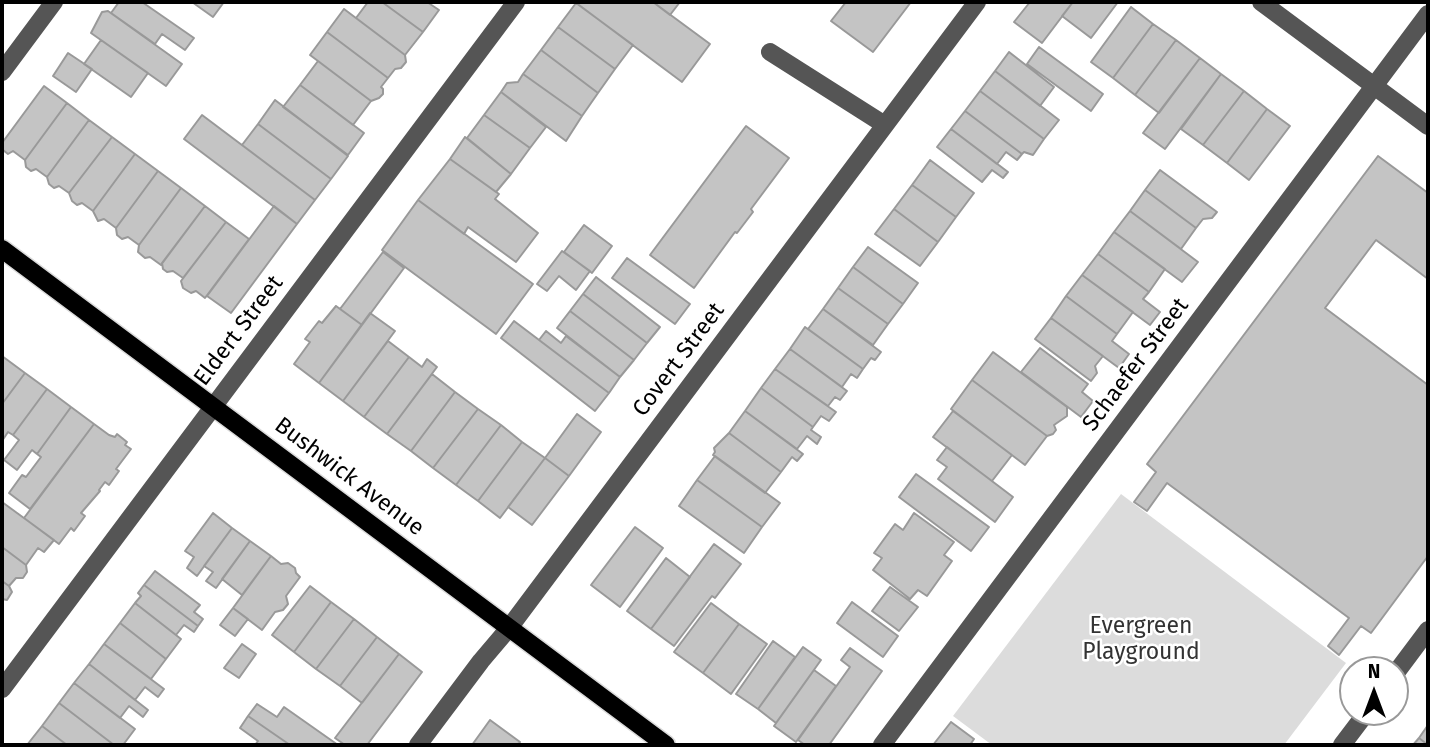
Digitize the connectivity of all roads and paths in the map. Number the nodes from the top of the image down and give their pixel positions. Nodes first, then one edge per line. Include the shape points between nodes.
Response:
1 (54, 2) edge
2 (516, 2) edge
3 (977, 2) edge
4 (1261, 2) edge
5 (1428, 14) edge
6 (770, 52) dead end
7 (2, 72) edge
8 (1374, 86) junction
9 (885, 125) junction
10 (1428, 127) edge
11 (2, 249) edge
12 (213, 407) junction
13 (509, 628) junction
14 (1428, 630) edge
15 (1408, 656) edge
16 (2, 689) edge
17 (1356, 726) edge
18 (418, 745) edge
19 (666, 745) edge
20 (882, 745) edge
21 (1342, 745) edge

1 - 7 street
2 - 12 street, Eldert Street
3 - 9 street, Covert Street
4 - 8 street
5 - 8 street, Schaefer Street
6 - 9 street
8 - 10 street
8 - 20 street, Schaefer Street
9 - 13 street, Covert Street
11 - 12 main road, Bushwick Avenue
12 - 13 main road, Bushwick Avenue
12 - 16 street, Eldert Street
13 - 18 street, Covert Street
13 - 19 main road, Bushwick Avenue
14 - 15 street
17 - 21 street

